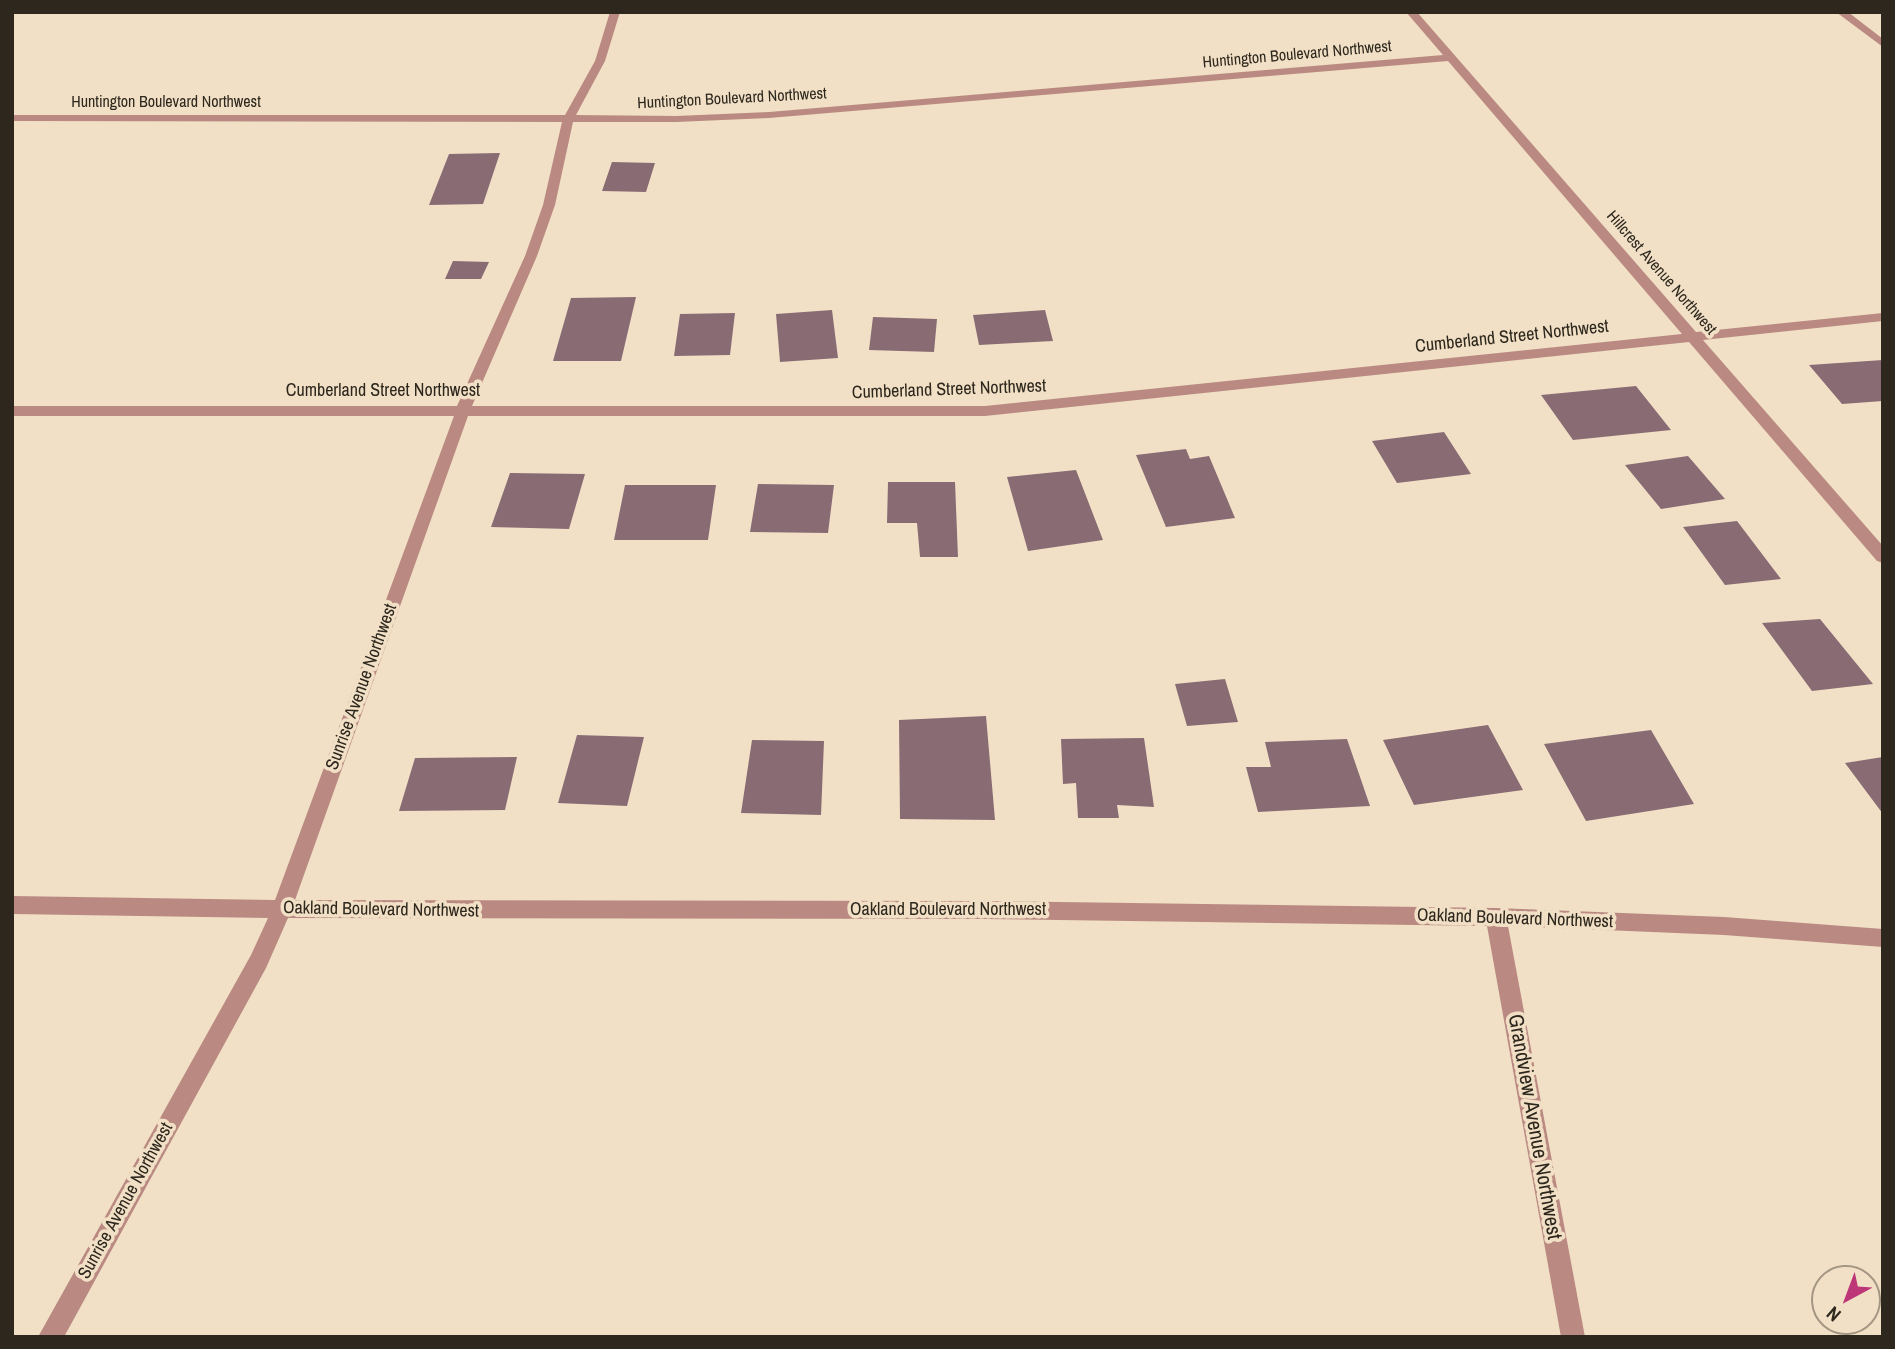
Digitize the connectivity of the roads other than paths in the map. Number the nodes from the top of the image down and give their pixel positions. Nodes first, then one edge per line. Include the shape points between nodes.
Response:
1 (615, 12) edge
2 (1411, 12) edge
3 (1841, 12) edge
4 (1883, 44) edge
5 (1451, 58) junction
6 (12, 118) edge
7 (568, 120) junction
8 (1883, 317) edge
9 (1693, 336) junction
10 (463, 410) junction
11 (12, 411) edge
12 (1883, 557) edge
13 (12, 905) edge
14 (282, 908) junction
15 (1496, 917) junction
16 (1883, 938) edge
17 (50, 1337) edge
18 (1573, 1337) edge

1 - 7 street, Sunrise Avenue Northwest via 600,61
2 - 5 street, Hillcrest Avenue Northwest
3 - 4 street
5 - 7 street, Huntington Boulevard Northwest via 769,115
5 - 9 street, Hillcrest Avenue Northwest
6 - 7 street, Huntington Boulevard Northwest
7 - 10 street, Sunrise Avenue Northwest via 549,205 531,256
8 - 9 street, Cumberland Street Northwest
9 - 10 street, Cumberland Street Northwest via 985,411
9 - 12 street, Hillcrest Avenue Northwest
10 - 11 street, Cumberland Street Northwest
10 - 14 street, Sunrise Avenue Northwest
13 - 14 street, Oakland Boulevard Northwest
14 - 15 street, Oakland Boulevard Northwest
14 - 17 street, Sunrise Avenue Northwest via 259,961
15 - 16 street, Oakland Boulevard Northwest
15 - 18 street, Grandview Avenue Northwest

